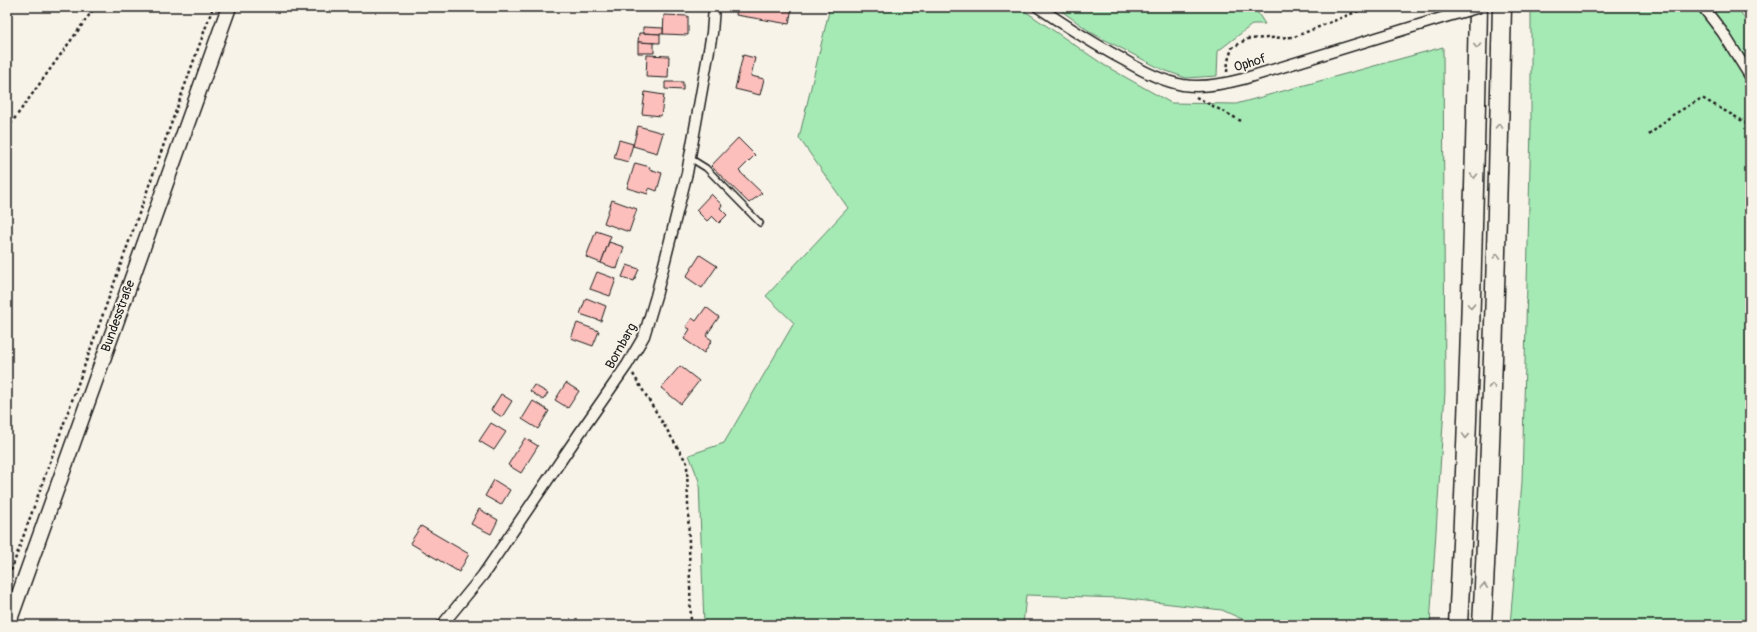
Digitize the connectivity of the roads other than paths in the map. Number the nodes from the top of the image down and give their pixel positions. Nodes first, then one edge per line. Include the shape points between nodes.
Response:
1 (229, 7) edge
2 (714, 7) edge
3 (1038, 7) edge
4 (1479, 7) edge
5 (1502, 7) edge
6 (1703, 7) edge
7 (1750, 76) edge
8 (690, 158) junction
9 (760, 223) dead end
10 (8, 625) edge
11 (442, 625) edge
12 (1458, 625) edge
13 (1482, 625) edge

1 - 10 street, Bundesstraße
2 - 8 street, Bornbarg via 712,33
3 - 4 street, Ophof, bridge via 1083,38 1139,69 1164,80 1183,85 1203,86 1226,84
4 -> 12 highway via 1465,478
13 -> 5 highway via 1496,271
6 - 7 street
8 - 9 lane via 706,168
8 - 11 street, Bornbarg via 644,336 628,365 483,575

